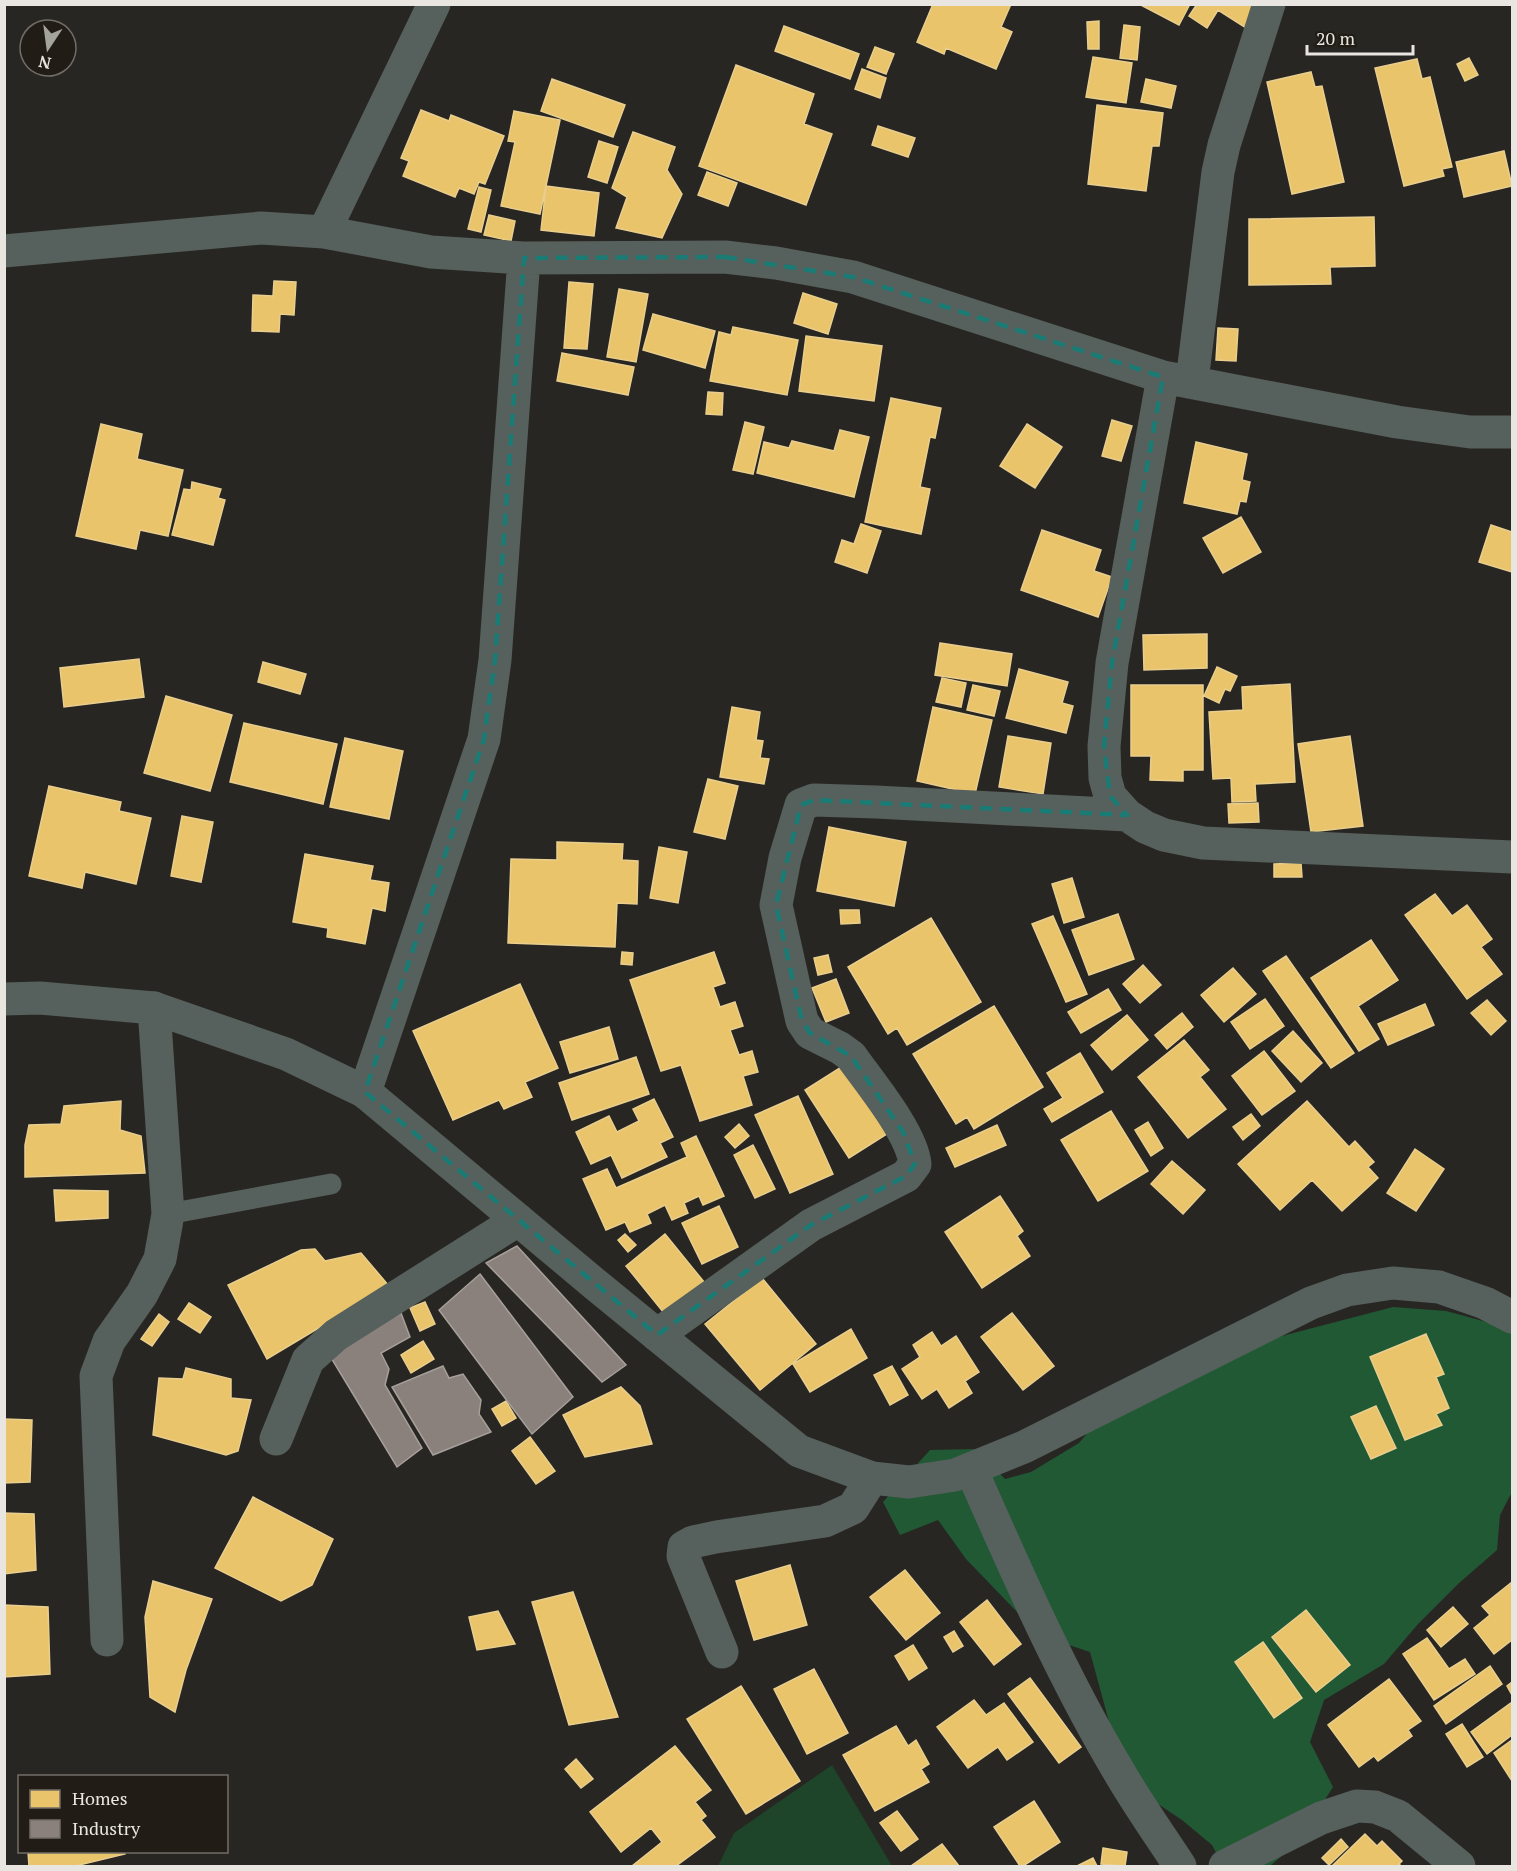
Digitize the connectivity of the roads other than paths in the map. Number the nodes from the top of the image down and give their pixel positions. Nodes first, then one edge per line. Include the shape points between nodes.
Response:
1 (434, 4) edge
2 (1269, 4) edge
3 (324, 232) junction
4 (4, 251) edge
5 (524, 258) junction
6 (1178, 379) junction
7 (1512, 432) edge
8 (1127, 815) junction
9 (1512, 857) edge
10 (4, 999) edge
11 (154, 1008) junction
12 (365, 1092) junction
13 (331, 1184) dead end
14 (168, 1214) junction
15 (518, 1220) junction
16 (1512, 1317) edge
17 (657, 1335) junction
18 (276, 1439) dead end
19 (972, 1469) junction
20 (872, 1479) junction
21 (107, 1640) dead end
22 (722, 1652) dead end
23 (1180, 1866) edge
24 (1225, 1866) edge
25 (1459, 1866) edge

1 - 3 street
2 - 6 street via 1224,145
3 - 4 street via 261,228
3 - 5 street via 430,252
5 - 6 street via 724,257 817,270 853,277
5 - 12 street via 495,660 484,739
6 - 7 street via 1397,422 1470,432
6 - 8 street via 1112,663 1104,746 1106,778 1110,796
8 - 9 street via 1164,836 1203,843
8 - 17 street via 814,800 801,805 776,905 802,1021 810,1033 851,1056 903,1132 915,1164 906,1176 811,1225
10 - 11 street via 40,998
11 - 12 street via 286,1054
11 - 14 street
12 - 15 street
13 - 14 lane
14 - 21 street via 160,1259 142,1294 109,1341 96,1376
15 - 17 street
15 - 18 street via 336,1335 308,1360
16 - 19 street via 1439,1287 1393,1283 1347,1290 1311,1303 1024,1447
17 - 20 street via 799,1451
19 - 20 street via 909,1482
19 - 23 street via 1076,1695 1118,1770
20 - 22 street via 853,1508 825,1521 693,1542 684,1547 683,1557
24 - 25 street via 1321,1818 1357,1806 1375,1807 1398,1816

